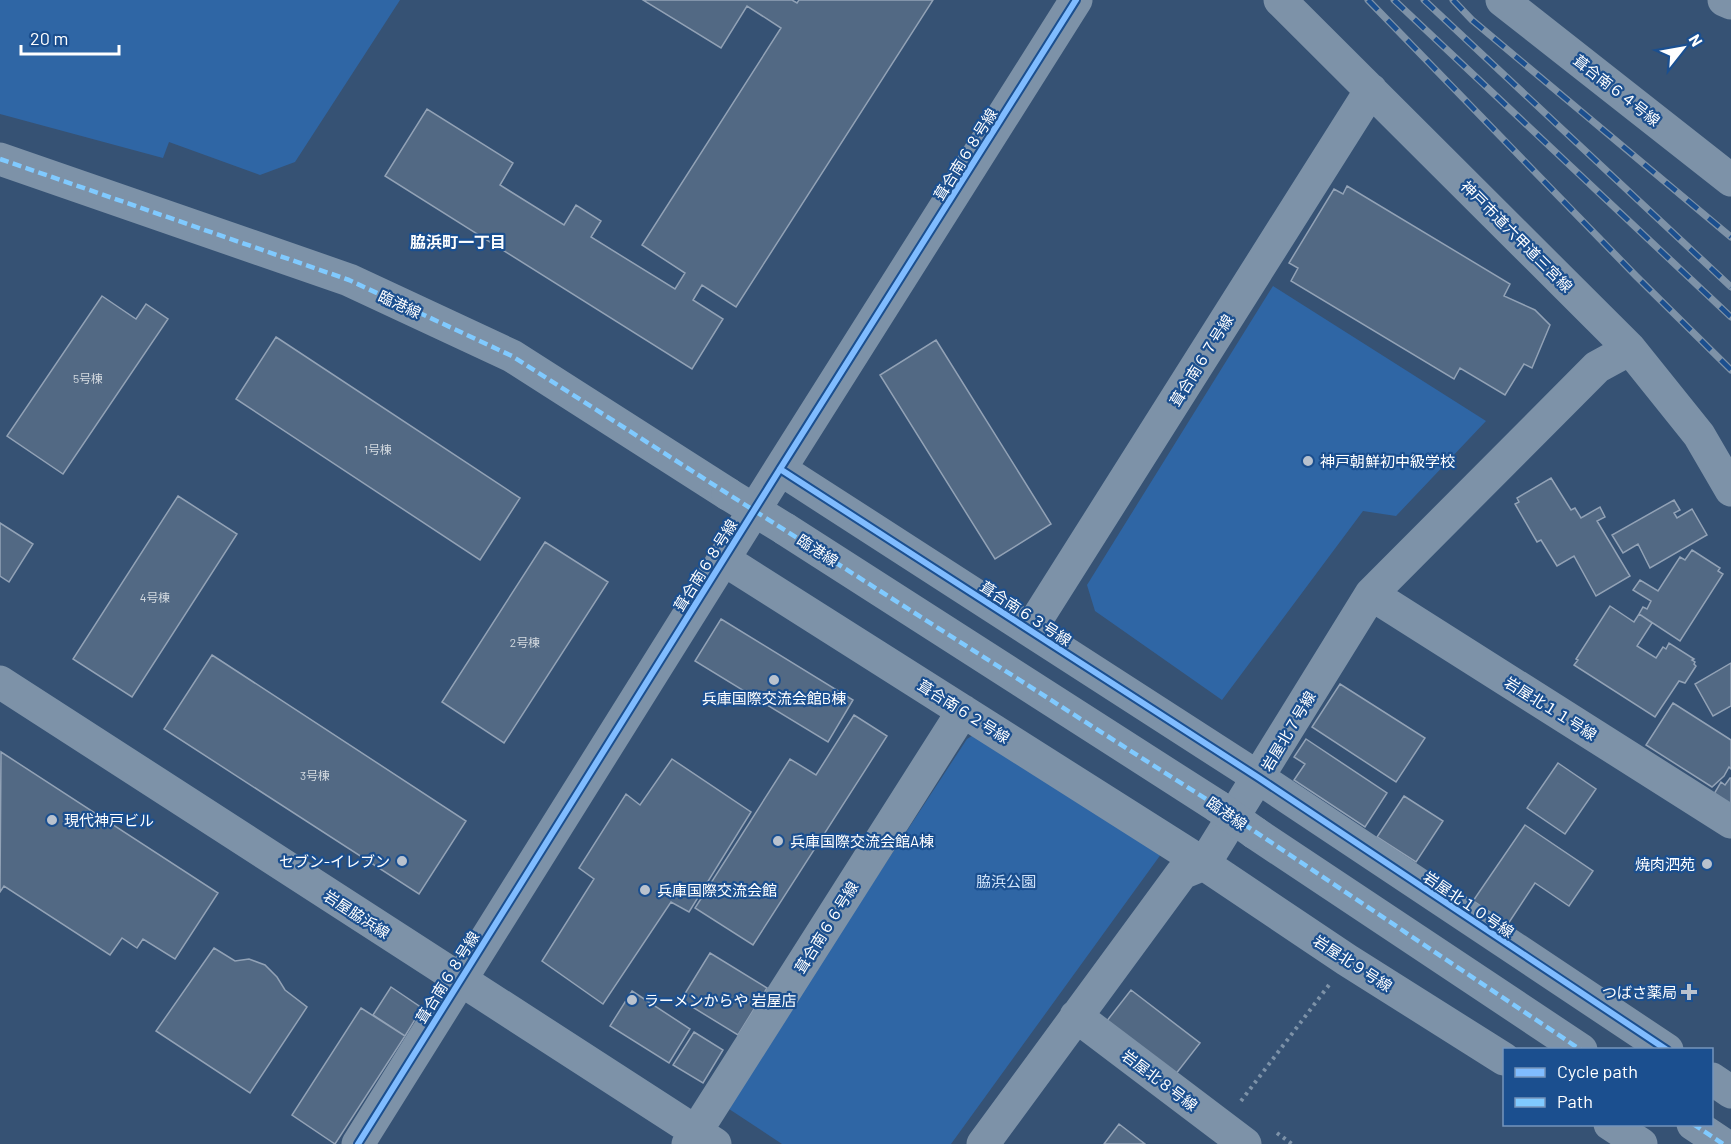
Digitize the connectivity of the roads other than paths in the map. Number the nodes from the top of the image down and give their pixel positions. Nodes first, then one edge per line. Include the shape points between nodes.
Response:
1 (1076, 0) edge
2 (1280, 0) edge
3 (1502, 0) edge
4 (1724, 0) edge
5 (1731, 3) edge
6 (1371, 90) junction
7 (0, 159) edge
8 (1731, 180) edge
9 (1630, 349) junction
10 (780, 469) junction
11 (1731, 490) edge
12 (723, 559) junction
13 (1371, 594) junction
14 (1030, 630) junction
15 (0, 682) edge
16 (963, 711) junction
17 (1259, 778) junction
18 (1731, 822) edge
19 (1204, 864) junction
20 (459, 980) junction
21 (1076, 1016) junction
22 (1578, 1048) edge
23 (1664, 1048) edge
24 (1503, 1058) edge
25 (1713, 1080) edge
26 (1731, 1092) edge
27 (1612, 1126) edge
28 (1695, 1126) edge
29 (700, 1140) edge
30 (358, 1144) edge
31 (982, 1144) edge
32 (1245, 1144) edge
33 (1641, 1144) edge
34 (1723, 1144) edge

1 - 10 street, 葺合南６８号線
2 - 6 street, 神戸市道六甲道三宮線
3 - 8 street, 葺合南６４号線
4 - 5 street
6 - 9 street, 神戸市道六甲道三宮線
6 - 14 street, 葺合南６７号線
7 - 22 street, 臨港線, bridge via 360,285 512,356 1217,806
9 - 11 street, 神戸市道六甲道三宮線 via 1699,435
9 - 13 street, 岩屋北７号線 via 1597,367
10 - 12 street, 葺合南６８号線
10 - 14 street, 葺合南６３号線
12 - 16 street, 葺合南６２号線
12 - 20 street, 葺合南６８号線
13 - 17 street, 岩屋北７号線
13 - 18 street, 岩屋北１１号線
14 - 17 street, 葺合南６３号線
15 - 20 street, 岩屋脇浜線
16 - 19 street, 葺合南６２号線
16 - 29 street, 葺合南６６号線
17 - 19 street, 岩屋北７号線
17 - 23 street, 岩屋北１０号線
19 - 21 street, 岩屋北７号線 via 1182,873
19 - 24 street, 岩屋北９号線
20 - 29 street, 岩屋脇浜線
20 - 30 street, 葺合南６８号線
21 - 31 street, 岩屋北７号線
21 - 32 street, 岩屋北８号線
25 - 26 street
27 - 33 street
28 - 34 street

